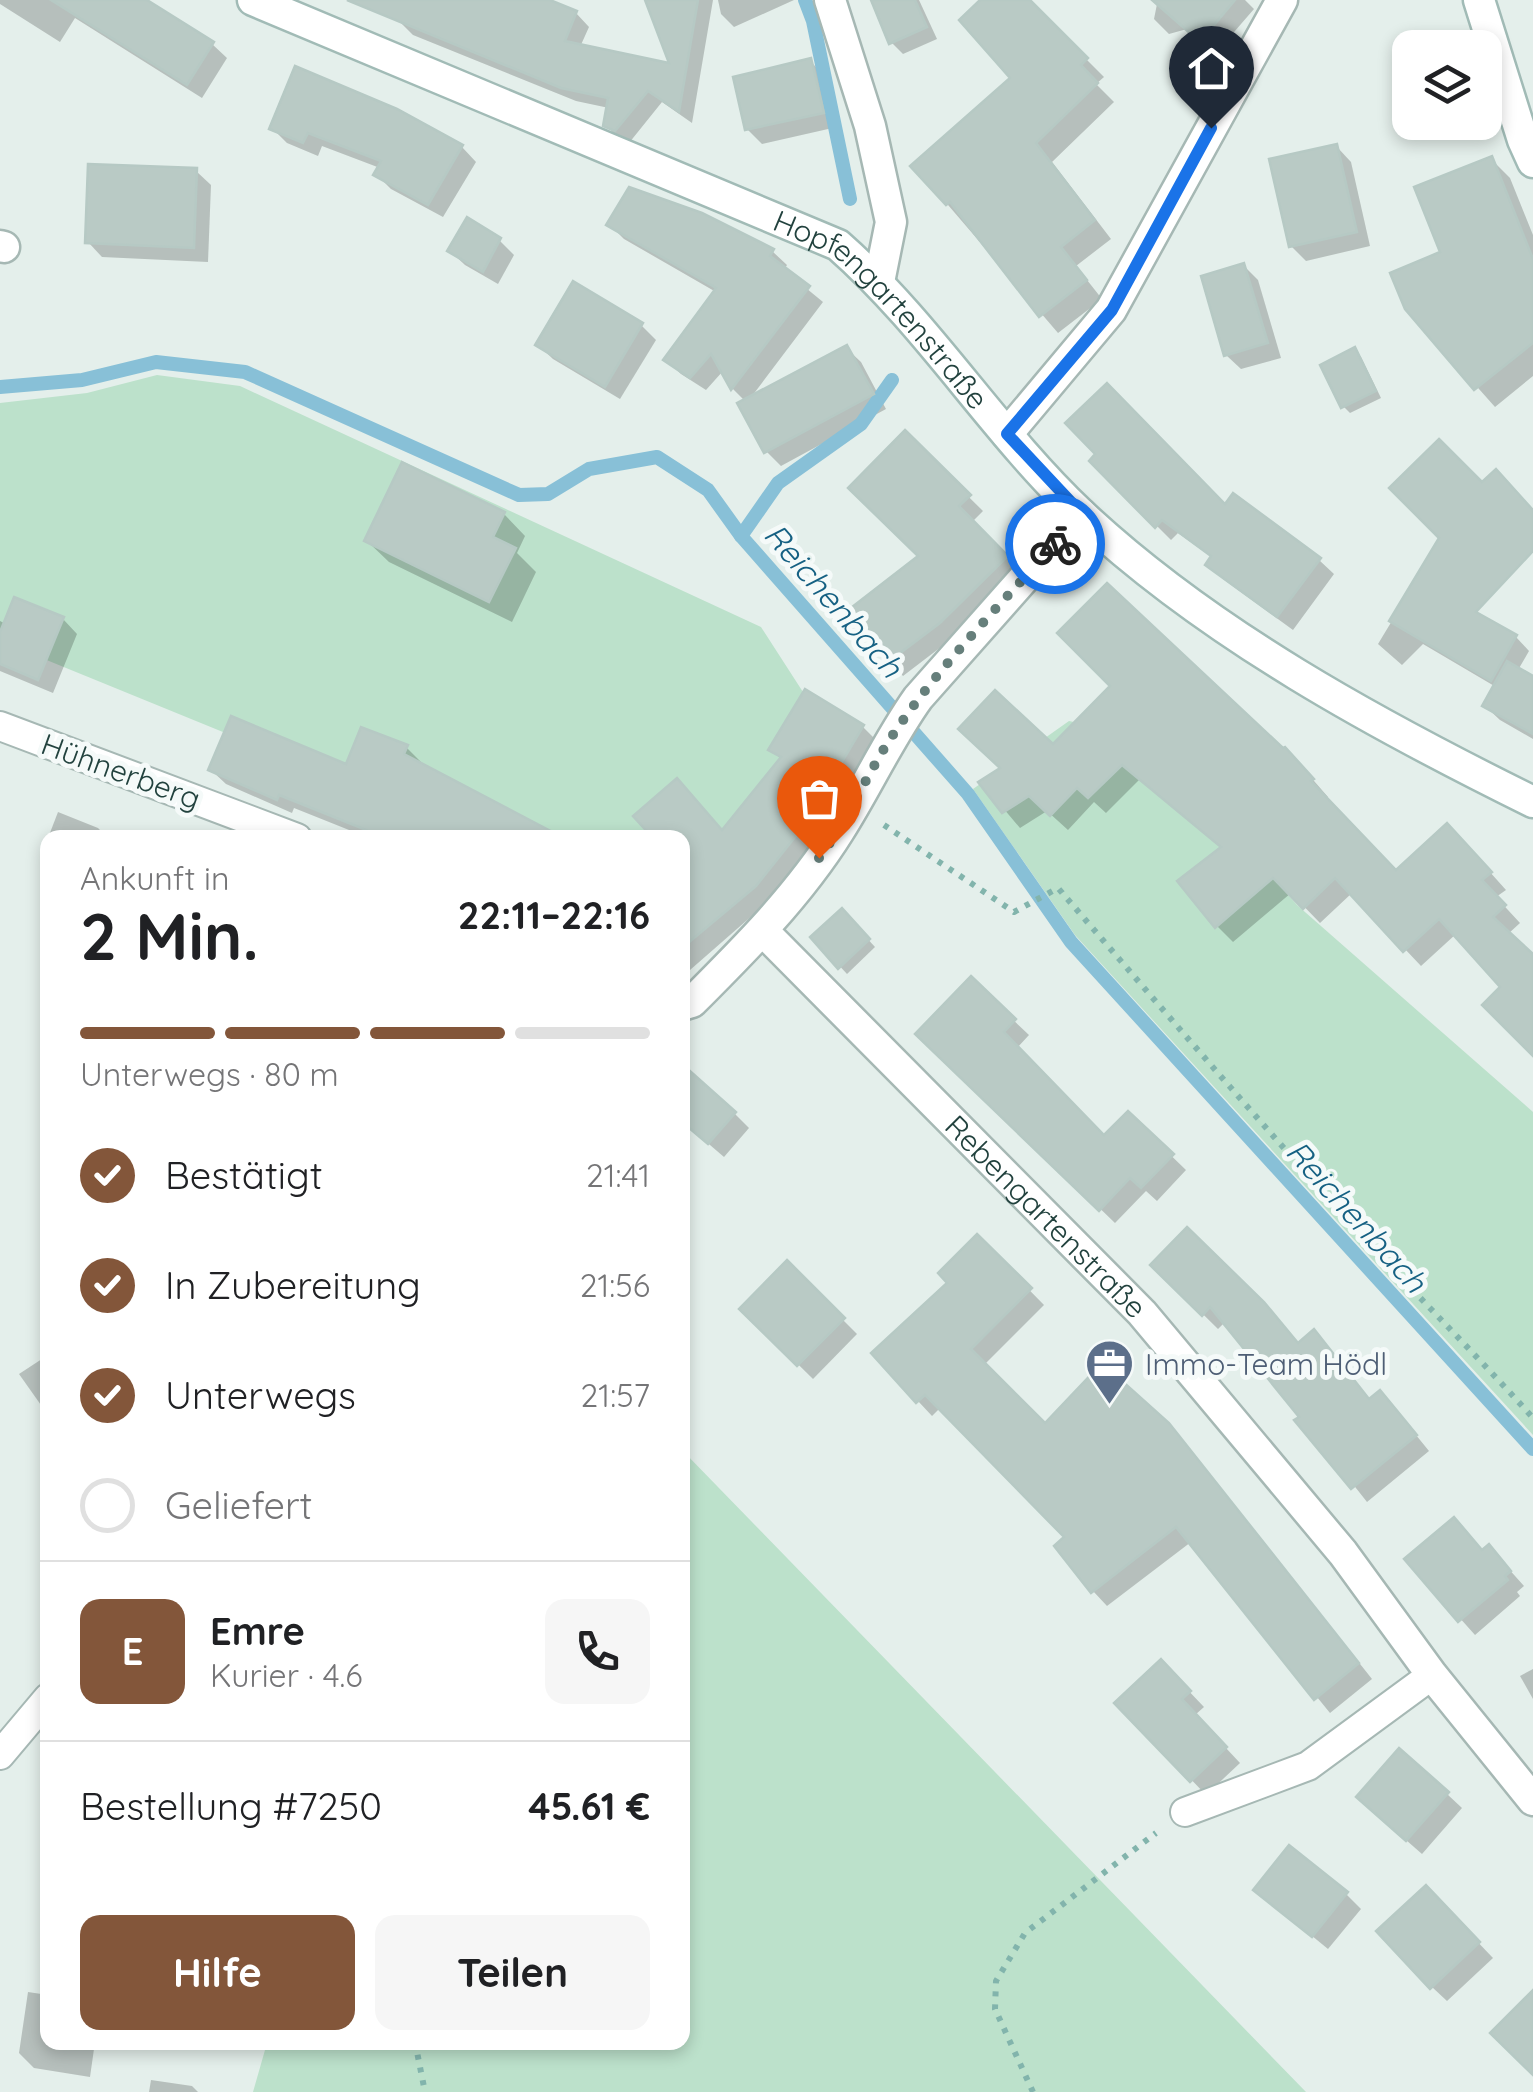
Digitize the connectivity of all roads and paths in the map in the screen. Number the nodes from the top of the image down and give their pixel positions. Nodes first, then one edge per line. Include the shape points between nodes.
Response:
1 (253, 0) edge
2 (830, 0) edge
3 (1282, 0) edge
4 (1487, 4) edge
5 (1533, 162) edge
6 (879, 282) junction
7 (1007, 434) junction
8 (1082, 514) junction
9 (0, 726) edge
10 (1533, 802) edge
11 (854, 805) junction
12 (277, 830) edge
13 (763, 931) junction
14 (690, 1003) edge
15 (1533, 1418) edge
16 (1432, 1676) junction
17 (40, 1708) edge
18 (0, 1755) edge
19 (1533, 1800) edge
20 (1185, 1812) joint
21 (417, 2050) edge
22 (425, 2092) edge
23 (1033, 2092) edge

1 - 6 street, Hopfengartenstraße via 838,245
2 - 6 street via 892,222
3 - 7 street via 1112,310
4 - 5 street
6 - 7 street, Hopfengartenstraße
7 - 8 street, Hopfengartenstraße
8 - 10 street, Hopfengartenstraße via 1194,607 1337,697
8 - 11 street via 918,698
9 - 12 lane, Hühnerberg
11 - 13 street
11 - 15 path via 1014,912 1058,888 1379,1254
13 - 14 street
13 - 16 street, Rebengartenstraße via 1142,1313 1344,1553
16 - 19 street, Rebengartenstraße
16 - 20 lane via 1308,1766
17 - 18 lane
20 - 23 path via 1026,1933 996,1982 996,2009
21 - 22 path

